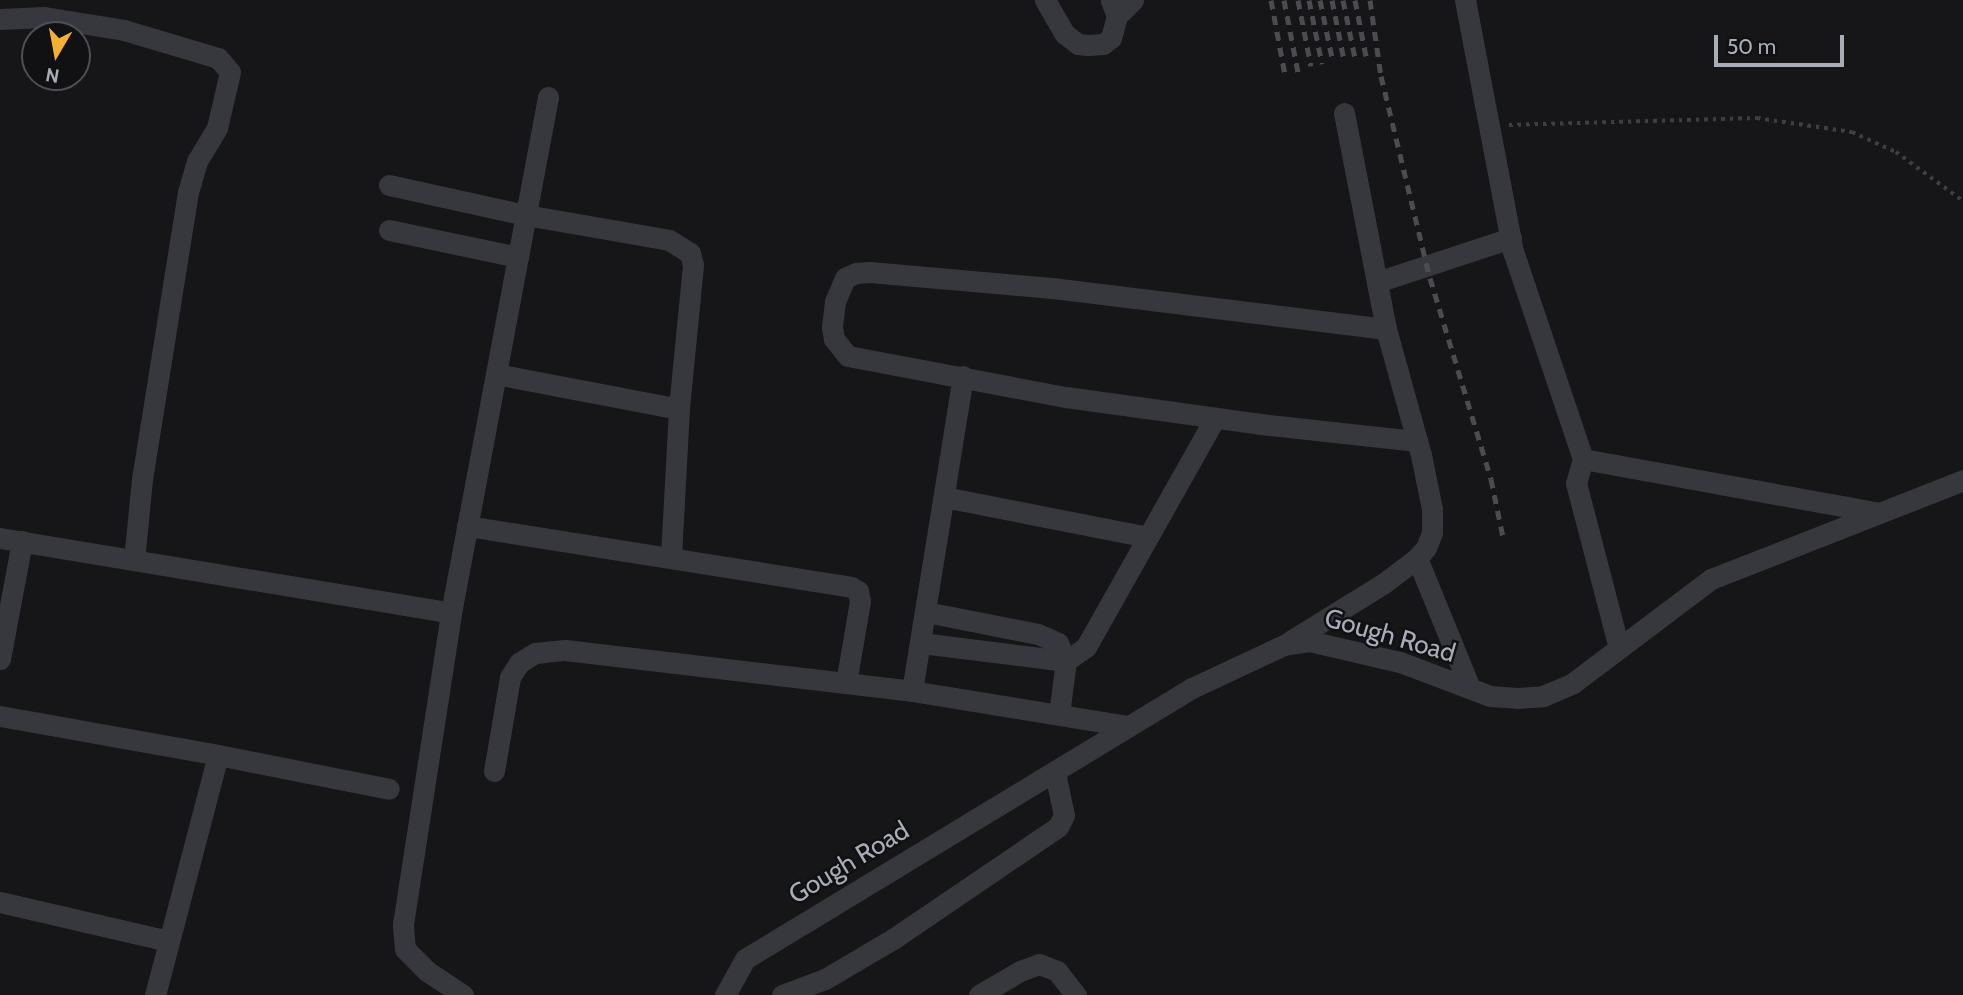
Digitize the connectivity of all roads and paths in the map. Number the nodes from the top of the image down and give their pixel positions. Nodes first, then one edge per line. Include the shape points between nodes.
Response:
1 (1045, 0) edge
2 (1133, 0) edge
3 (1465, 0) edge
4 (1114, 8) edge
5 (0, 19) edge
6 (548, 97) dead end
7 (1344, 113) dead end
8 (1489, 126) junction
9 (389, 185) dead end
10 (1963, 201) edge
11 (526, 215) junction
12 (389, 230) dead end
13 (1511, 238) junction
14 (518, 257) junction
15 (1377, 282) junction
16 (1386, 329) junction
17 (496, 374) junction
18 (963, 376) junction
19 (679, 409) junction
20 (1215, 418) junction
21 (1418, 441) junction
22 (1583, 458) junction
23 (1963, 480) edge
24 (944, 497) junction
25 (1876, 512) junction
26 (467, 526) junction
27 (1147, 537) junction
28 (0, 538) edge
29 (22, 541) junction
30 (671, 558) junction
31 (1417, 558) junction
32 (134, 560) junction
33 (5, 607) edge
34 (926, 612) junction
35 (451, 613) junction
36 (921, 643) junction
37 (1284, 645) junction
38 (1619, 648) junction
39 (0, 659) edge
40 (1066, 661) junction
41 (846, 683) junction
42 (1470, 688) junction
43 (912, 691) junction
44 (1059, 714) junction
45 (0, 716) edge
46 (1128, 726) junction
47 (218, 755) junction
48 (495, 771) dead end
49 (1055, 773) junction
50 (389, 789) dead end
51 (0, 902) edge
52 (169, 941) junction
53 (155, 995) edge
54 (463, 995) edge
55 (725, 995) edge
56 (782, 995) edge
57 (979, 995) edge
58 (1076, 995) edge

1 - 4 street via 1065,34 1078,44 1103,44 1111,38
2 - 4 street
3 - 8 street
5 - 32 street via 44,17 124,30 218,58 230,72 217,128 197,161 188,192 142,479
6 - 11 street
7 - 15 street
8 - 10 path via 1757,118 1852,132 1896,152
8 - 13 street
9 - 11 street
11 - 14 street
11 - 19 street via 669,240 690,253 693,265
12 - 14 street
13 - 15 street
13 - 22 street
14 - 17 street
15 - 16 street
16 - 18 street via 1052,288 870,272 845,278 835,302 832,327 834,339 848,356
16 - 21 street
17 - 19 street
17 - 26 street
18 - 20 street via 1066,397
18 - 24 street
19 - 30 street
20 - 21 street
20 - 27 street
21 - 31 street via 1432,532
22 - 25 street
22 - 38 street via 1576,483
23 - 25 street, Gough Road
24 - 27 street
24 - 34 street
25 - 38 street, Gough Road via 1711,579
26 - 30 street
26 - 35 street
27 - 40 street via 1086,648
28 - 29 street
29 - 32 street
29 - 33 street
30 - 41 street via 841,584 858,591
31 - 37 street
31 - 42 street
32 - 35 street
33 - 39 street
34 - 36 street
34 - 40 street via 1048,636 1058,643
35 - 54 street via 404,924 405,949 427,971
36 - 40 street
36 - 43 street
37 - 42 street, Gough Road via 1309,641 1400,662
37 - 46 street, Gough Road via 1192,688
38 - 42 street, Gough Road via 1573,683 1543,695 1490,696
40 - 44 street
41 - 43 street
41 - 48 street via 565,650 535,653 519,663 510,677
43 - 44 street
44 - 46 street
45 - 47 street
46 - 49 street, Gough Road
47 - 50 street
47 - 52 street
49 - 55 street, Gough Road via 745,959
49 - 56 street via 1064,814 1050,834 893,939 825,979
51 - 52 street
52 - 53 street
57 - 58 street via 1039,964 1057,971

